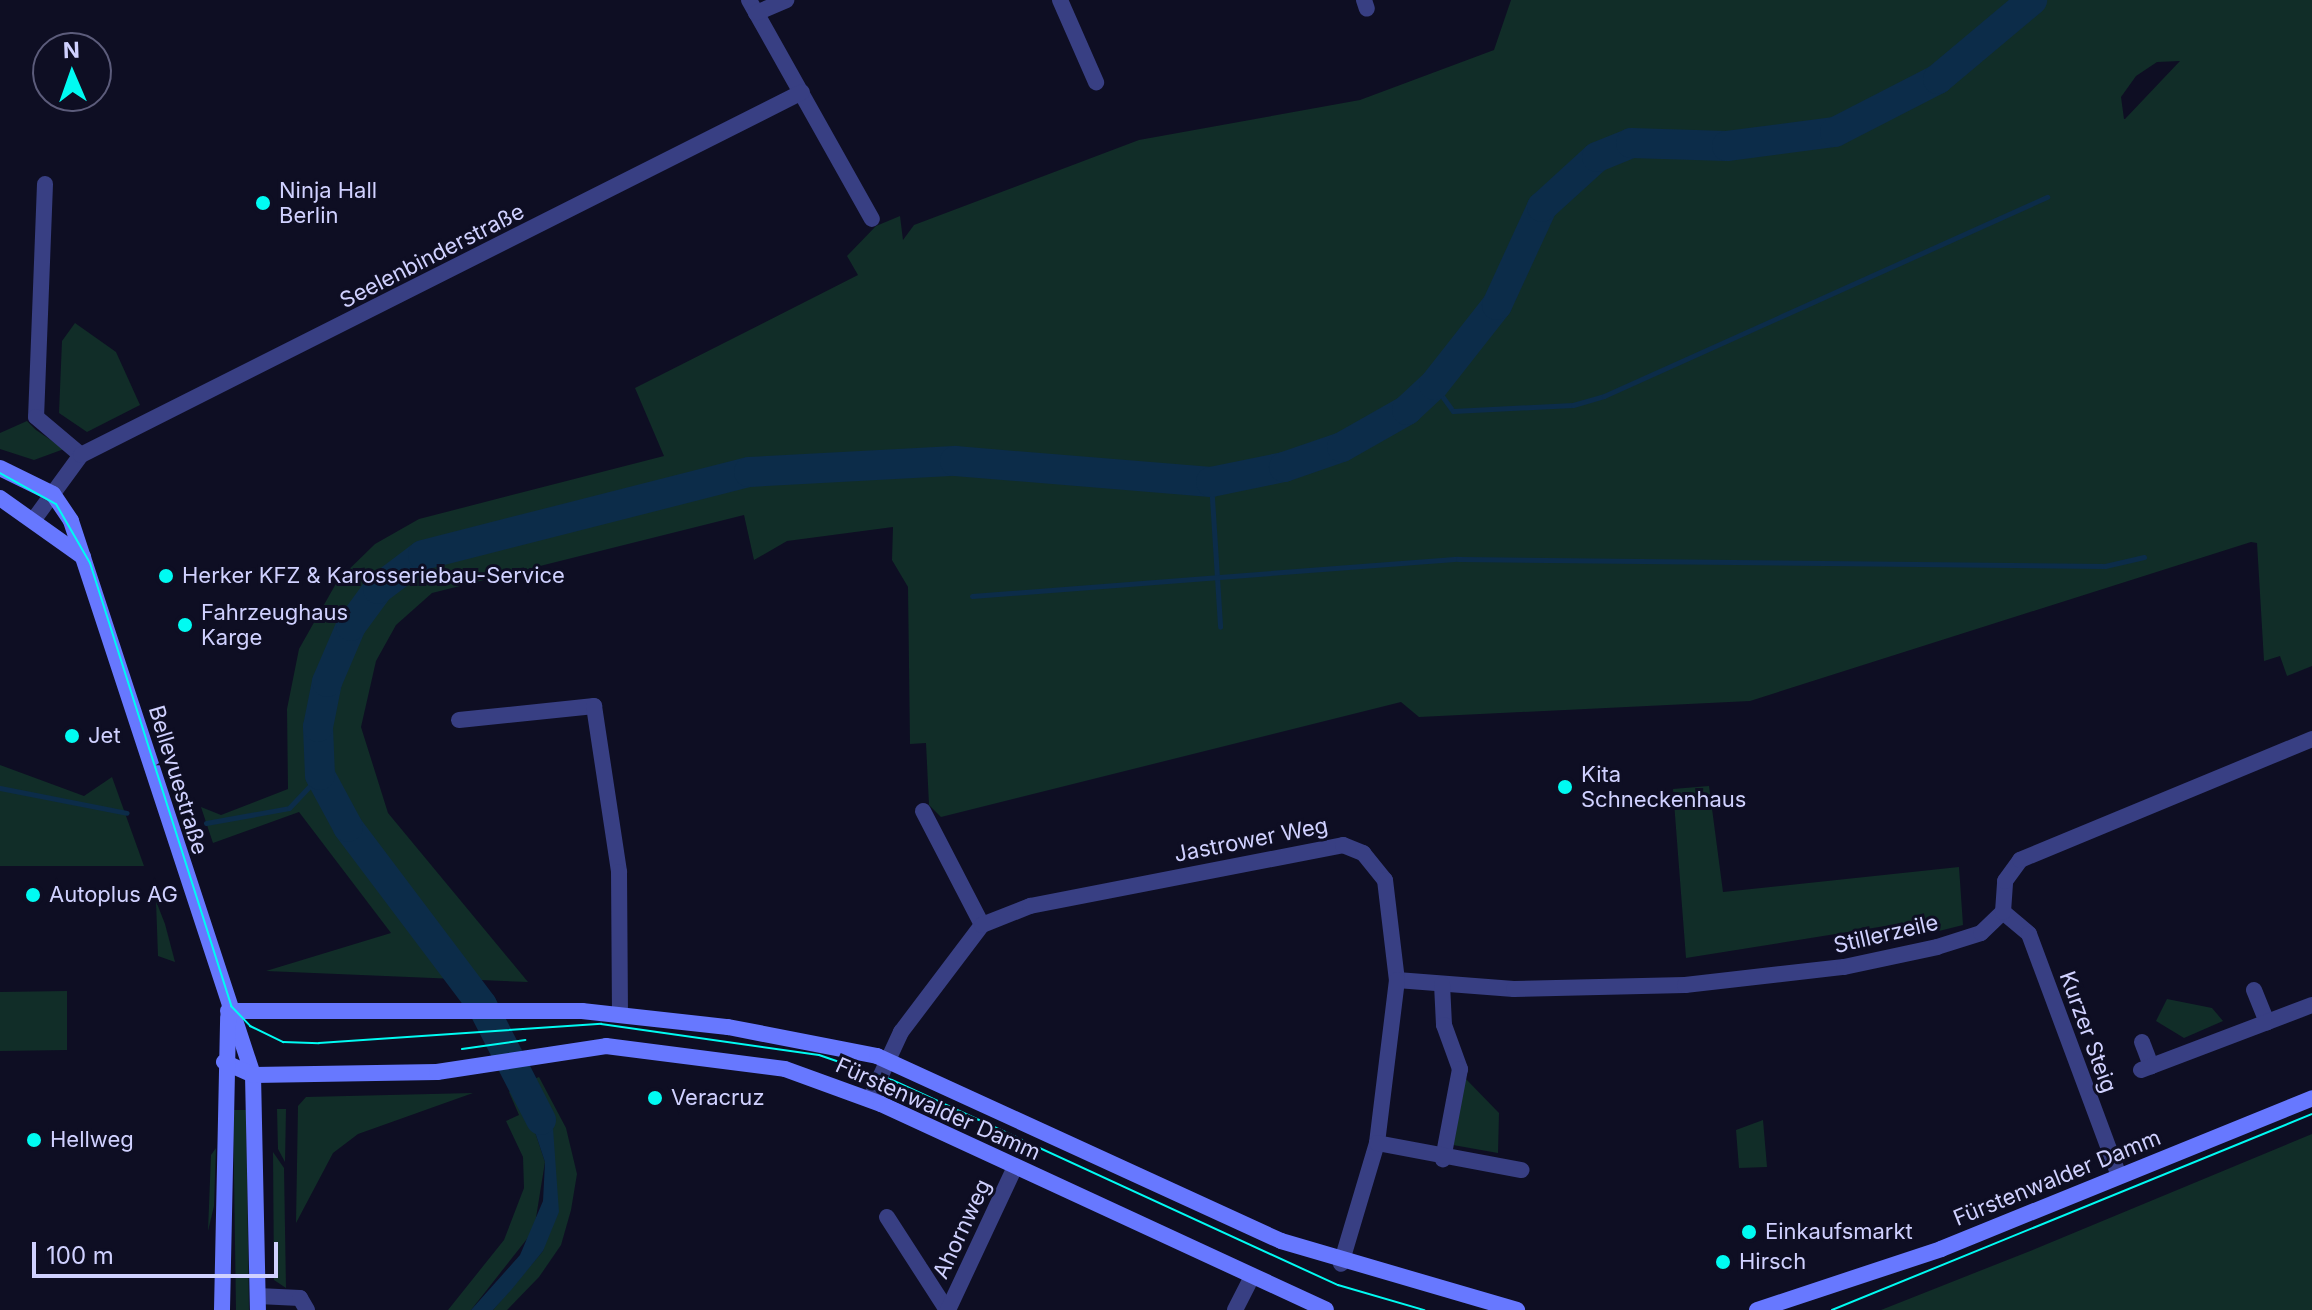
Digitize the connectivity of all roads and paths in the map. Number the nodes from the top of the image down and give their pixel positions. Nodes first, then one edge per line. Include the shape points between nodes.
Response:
1 (786, 0) edge
2 (1060, 0) edge
3 (752, 6) edge
4 (1096, 82) dead end
5 (802, 92) junction
6 (45, 184) dead end
7 (872, 219) dead end
8 (81, 455) junction
9 (0, 468) edge
10 (53, 494) junction
11 (0, 498) edge
12 (35, 518) junction
13 (87, 561) junction
14 (459, 720) dead end
15 (2312, 739) edge
16 (923, 811) dead end
17 (2003, 912) junction
18 (982, 925) junction
19 (1397, 980) junction
20 (1442, 984) junction
21 (2254, 990) dead end
22 (2312, 1005) edge
23 (228, 1011) junction
24 (620, 1014) junction
25 (2267, 1022) junction
26 (2142, 1042) dead end
27 (888, 1059) junction
28 (224, 1062) junction
29 (253, 1075) junction
30 (2312, 1098) edge
31 (870, 1099) junction
32 (1377, 1143) junction
33 (1443, 1159) junction
34 (1015, 1167) junction
35 (1521, 1170) dead end
36 (2119, 1176) junction
37 (887, 1217) dead end
38 (1341, 1264) junction
39 (1252, 1276) junction
40 (1817, 1294) junction
41 (258, 1303) edge
42 (222, 1310) edge
43 (307, 1310) edge
44 (947, 1310) edge
45 (1235, 1310) edge
46 (1326, 1310) edge
47 (1517, 1310) edge
48 (1757, 1310) edge
49 (1794, 1310) edge

1 - 3 street
2 - 4 street
3 - 5 street
5 - 7 street
5 - 8 street, Seelenbinderstraße
6 - 8 street via 36,417
8 - 10 street
9 - 10 main road
10 - 12 street
10 - 13 main road
11 - 12 main road
12 - 13 main road
13 - 23 main road, Bellevuestraße
14 - 24 street via 594,706 619,872
15 - 17 street via 2020,860 2005,881
16 - 18 street
17 - 20 street, Stillerzeile via 1981,933 1937,947 1747,980 1636,988
17 - 36 street, Kurzer Steig via 2029,934
18 - 19 street, Jastrower Weg via 1030,906 1343,845 1363,853 1385,880
18 - 27 street, Jastrower Weg via 932,987
19 - 20 street, Stillerzeile
19 - 32 street, Jastrower Weg
20 - 33 street via 1444,1025 1460,1069
21 - 25 street
22 - 25 street
23 - 24 main road, Fürstenwalder Damm
23 - 28 main road
23 - 29 main road, Bellevuestraße
24 - 27 main road, Fürstenwalder Damm via 790,1037
25 - 26 street via 2146,1068
27 - 31 street, Jastrower Weg
27 - 38 main road, Fürstenwalder Damm
28 - 29 main road, Fürstenwalder Damm
28 - 42 main road
29 - 31 main road, Fürstenwalder Damm via 498,1065 575,1048 669,1050 785,1069
29 - 41 main road
30 - 36 main road, Fürstenwalder Damm
31 - 34 main road, Fürstenwalder Damm
32 - 33 street
32 - 38 street, Jastrower Weg
33 - 35 street
34 - 39 main road, Fürstenwalder Damm
34 - 44 street, Ahornweg
36 - 40 main road, Fürstenwalder Damm
37 - 44 street
38 - 47 main road, Fürstenwalder Damm
39 - 45 street
39 - 46 main road, Fürstenwalder Damm
40 - 48 main road, Fürstenwalder Damm
40 - 49 main road, Fürstenwalder Damm
41 - 43 street via 300,1298

